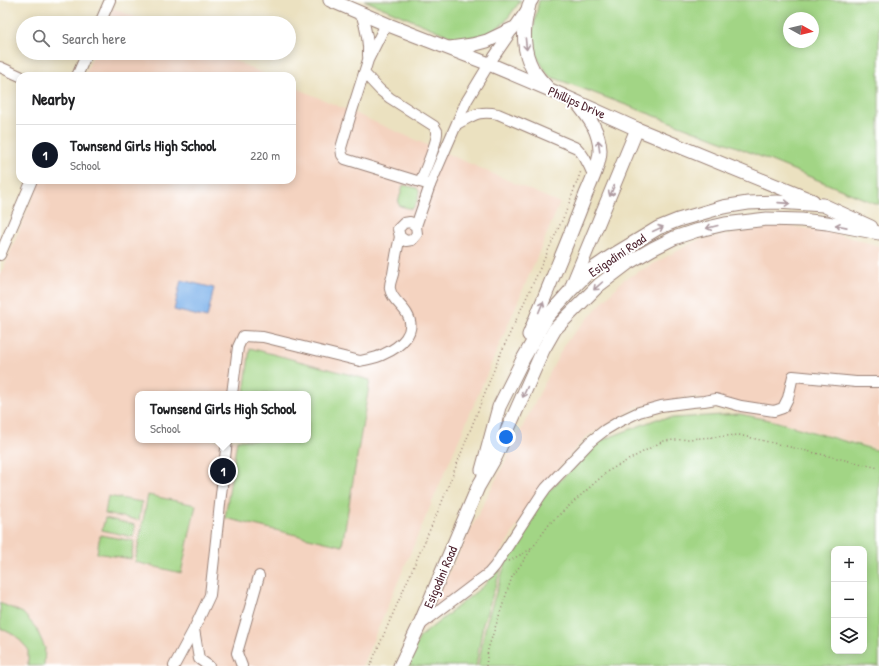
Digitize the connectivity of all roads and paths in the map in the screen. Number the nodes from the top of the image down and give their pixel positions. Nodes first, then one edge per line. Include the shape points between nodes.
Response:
1 (110, 0) edge
2 (330, 0) edge
3 (531, 3) edge
4 (361, 13) junction
5 (103, 16) edge
6 (386, 24) junction
7 (512, 29) junction
8 (448, 48) junction
9 (84, 60) edge
10 (368, 60) junction
11 (489, 64) junction
12 (0, 67) edge
13 (79, 72) edge
14 (364, 73) junction
15 (16, 74) edge
16 (548, 89) junction
17 (576, 102) junction
18 (457, 124) junction
19 (637, 129) junction
20 (586, 160) junction
21 (593, 175) junction
22 (420, 182) junction
23 (30, 184) edge
24 (430, 185) junction
25 (824, 205) junction
26 (879, 230) edge
27 (879, 233) edge
28 (0, 255) edge
29 (570, 291) junction
30 (555, 329) junction
31 (879, 382) edge
32 (232, 391) edge
33 (499, 408) junction
34 (227, 443) edge
35 (879, 468) edge
36 (478, 487) junction
37 (259, 576) dead end
38 (419, 626) junction
39 (194, 629) junction
40 (174, 666) edge
41 (209, 666) edge
42 (242, 666) edge
43 (370, 666) edge
44 (400, 666) edge
45 (486, 666) edge

1 - 5 street
2 - 4 main road, Phillips Drive
3 - 7 street
3 -> 16 main road via 524,30 527,53 534,71
4 - 6 main road, Phillips Drive
4 - 10 street via 368,38
6 - 8 main road, Phillips Drive
6 - 10 street
7 - 8 main road via 487,41
7 - 11 street
8 - 11 main road, Phillips Drive
9 - 13 street
10 - 14 street
11 - 16 main road, Phillips Drive
11 - 18 street via 466,102
12 - 15 street
14 - 22 street via 390,98 434,126 436,136
14 - 22 street via 342,155 345,159
16 - 17 main road, Phillips Drive
17 - 19 main road, Phillips Drive
21 -> 17 main road via 600,151 598,139 590,119
18 - 20 street via 479,113 498,114 577,148
18 - 24 street
19 - 25 main road, Phillips Drive
19 -> 29 main road
20 - 21 street
20 - 43 path via 565,214 499,357 442,502
33 -> 21 main road
22 - 24 street
23 - 28 street
24 - 32 street via 416,226 417,234 412,240 406,241 400,237 390,288 393,299 407,314 411,324 406,338 384,354 360,361 263,337 243,336 238,347
25 - 26 main road, Esigodini Road
29 -> 25 main road, Esigodini Road via 591,270 610,257 658,228 678,220 723,207 748,203
27 -> 30 main road, Esigodini Road via 828,223 767,219 694,231 674,238 628,263 599,285
29 - 30 main road
29 - 33 main road, Esigodini Road via 547,317
30 -> 36 main road, Esigodini Road via 543,350 496,456
31 - 38 street via 793,376 783,408 774,411 716,399 661,406 620,421 591,441 546,488 495,566
33 - 36 main road, Esigodini Road
34 - 39 street via 210,594
35 - 45 path via 739,435 663,441 608,471 550,523 512,577 488,649
36 - 38 main road, Esigodini Road
37 - 42 street via 237,653
38 - 44 main road, Esigodini Road
39 - 40 street
39 - 41 street via 199,659

